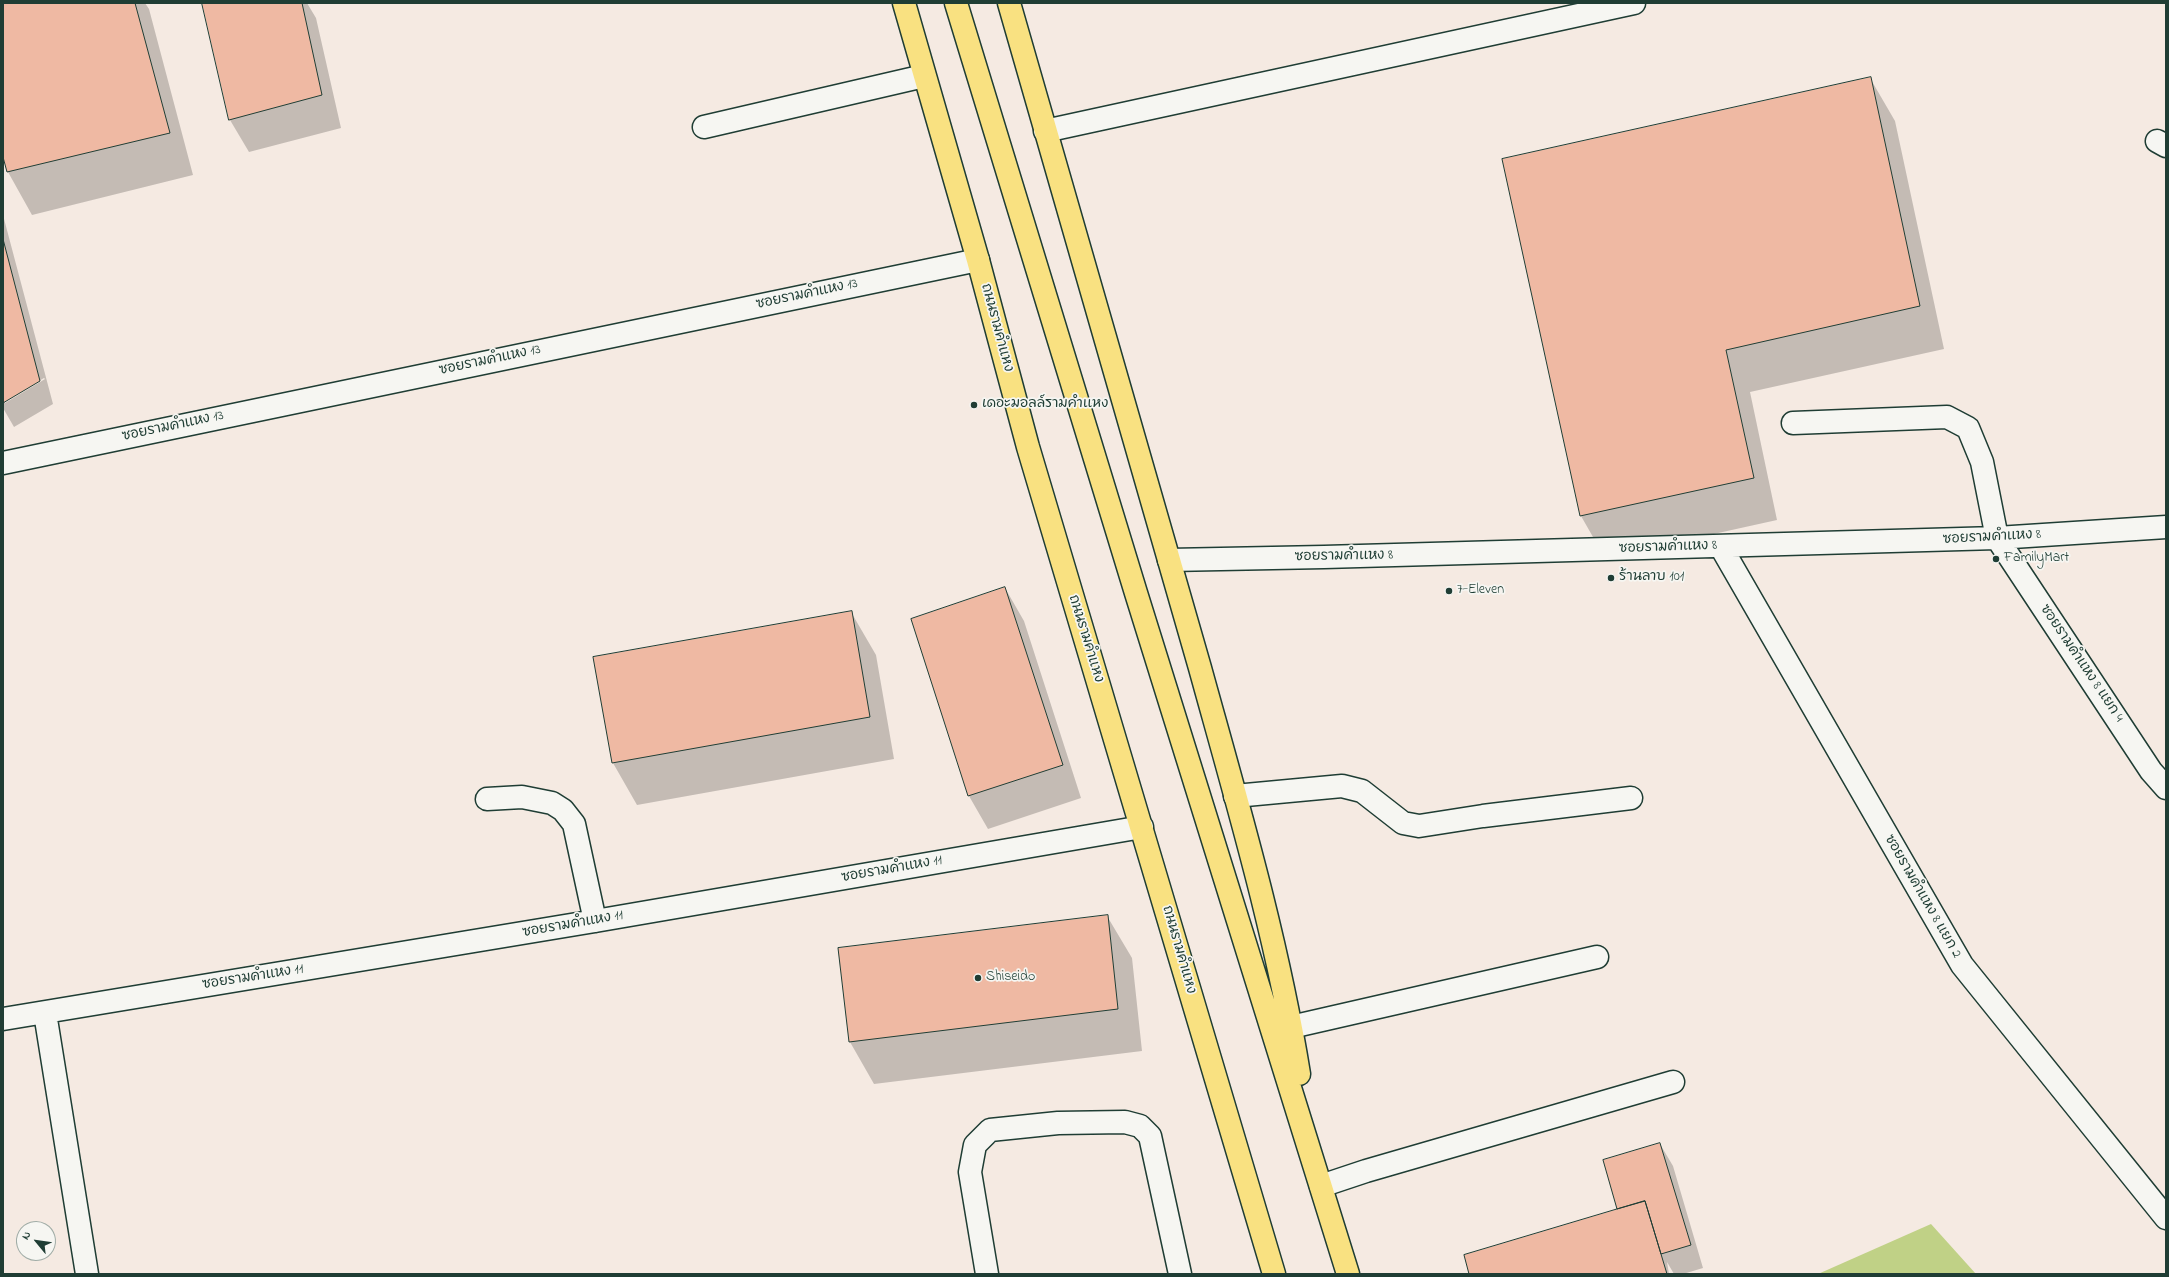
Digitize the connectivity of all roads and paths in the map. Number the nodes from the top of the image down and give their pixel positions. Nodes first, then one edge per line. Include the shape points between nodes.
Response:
1 (904, 3) edge
2 (956, 3) edge
3 (1009, 3) edge
4 (1634, 3) edge
5 (924, 76) junction
6 (704, 127) dead end
7 (1045, 131) junction
8 (978, 260) junction
9 (1793, 423) dead end
10 (3, 463) edge
11 (2162, 533) edge
12 (1998, 538) junction
13 (1721, 547) junction
14 (1169, 560) junction
15 (2166, 788) edge
16 (1235, 796) junction
17 (1631, 798) dead end
18 (487, 799) dead end
19 (1142, 827) junction
20 (595, 921) junction
21 (1597, 957) dead end
22 (45, 1013) junction
23 (3, 1019) edge
24 (1291, 1027) junction
25 (1673, 1082) dead end
26 (1311, 1151) junction
27 (1321, 1186) junction
28 (2166, 1218) edge
29 (87, 1274) edge
30 (987, 1274) edge
31 (1180, 1274) edge
32 (1274, 1274) edge
33 (1348, 1274) edge

1 - 5 main road, ถนนรามคำแหง
2 - 26 main road via 1136,593
3 - 7 main road
4 - 7 street
5 - 6 street
5 - 8 main road, ถนนรามคำแหง
7 - 14 main road
8 - 10 street, ซอยรามคำแหง 13
8 - 19 main road, ถนนรามคำแหง via 1030,454
9 - 12 street via 1947,416 1968,428 1982,462
11 - 12 street, ซอยรามคำแหง 8
12 - 13 street, ซอยรามคำแหง 8
12 - 15 street, ซอยรามคำแหง 8 แยก 4 via 2151,771
13 - 14 street, ซอยรามคำแหง 8
13 - 28 street, ซอยรามคำแหง 8 แยก 2 via 1962,965
14 - 16 main road
16 - 17 street via 1342,786 1362,791 1403,823 1419,826
16 - 24 main road
18 - 20 street via 528,798 552,802 563,810 574,824
19 - 20 street, ซอยรามคำแหง 11
19 - 32 main road, ถนนรามคำแหง
20 - 22 street, ซอยรามคำแหง 11
21 - 24 street
22 - 23 street, ซอยรามคำแหง 11
22 - 29 street
24 - 26 main road
25 - 27 street
26 - 27 main road
27 - 33 main road
30 - 31 street via 970,1172 975,1145 990,1130 1058,1123 1125,1122 1140,1126 1150,1136

